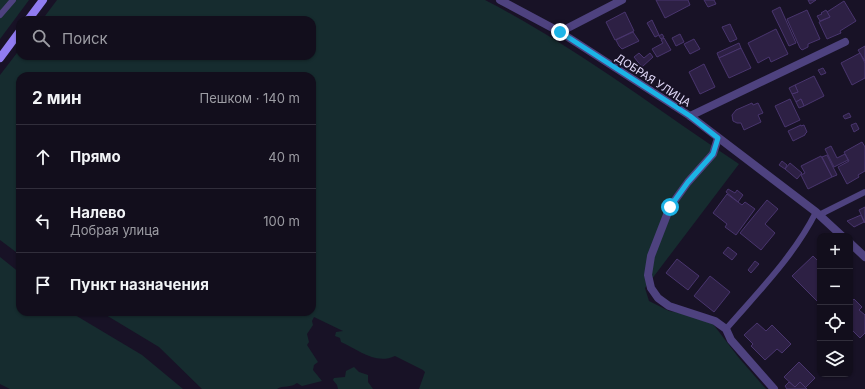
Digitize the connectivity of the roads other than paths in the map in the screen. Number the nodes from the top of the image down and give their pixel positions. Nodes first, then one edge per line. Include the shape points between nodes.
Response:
1 (13, 0) edge
2 (43, 0) edge
3 (500, 0) edge
4 (622, 0) edge
5 (0, 15) edge
6 (31, 16) edge
7 (560, 32) junction
8 (16, 36) edge
9 (845, 42) dead end
10 (0, 58) edge
11 (690, 116) junction
12 (718, 138) junction
13 (865, 192) edge
14 (818, 213) junction
15 (839, 233) edge
16 (853, 246) edge
17 (865, 257) edge
18 (726, 329) junction
19 (774, 389) edge

1 - 5 lane
2 - 6 street
3 - 7 street, ДОБРАЯ УЛИЦА
4 - 7 street
7 - 11 street, ДОБРАЯ УЛИЦА
8 - 10 street
9 - 11 street
11 - 12 street, ДОБРАЯ УЛИЦА
12 - 14 street, ДОБРАЯ УЛИЦА
12 - 18 street via 713,154 670,207 651,256 648,275 651,288 658,298 669,306 715,321
13 - 14 lane
14 - 15 street, ДОБРАЯ УЛИЦА
14 - 18 lane via 782,264
16 - 17 street
18 - 19 street via 731,340

